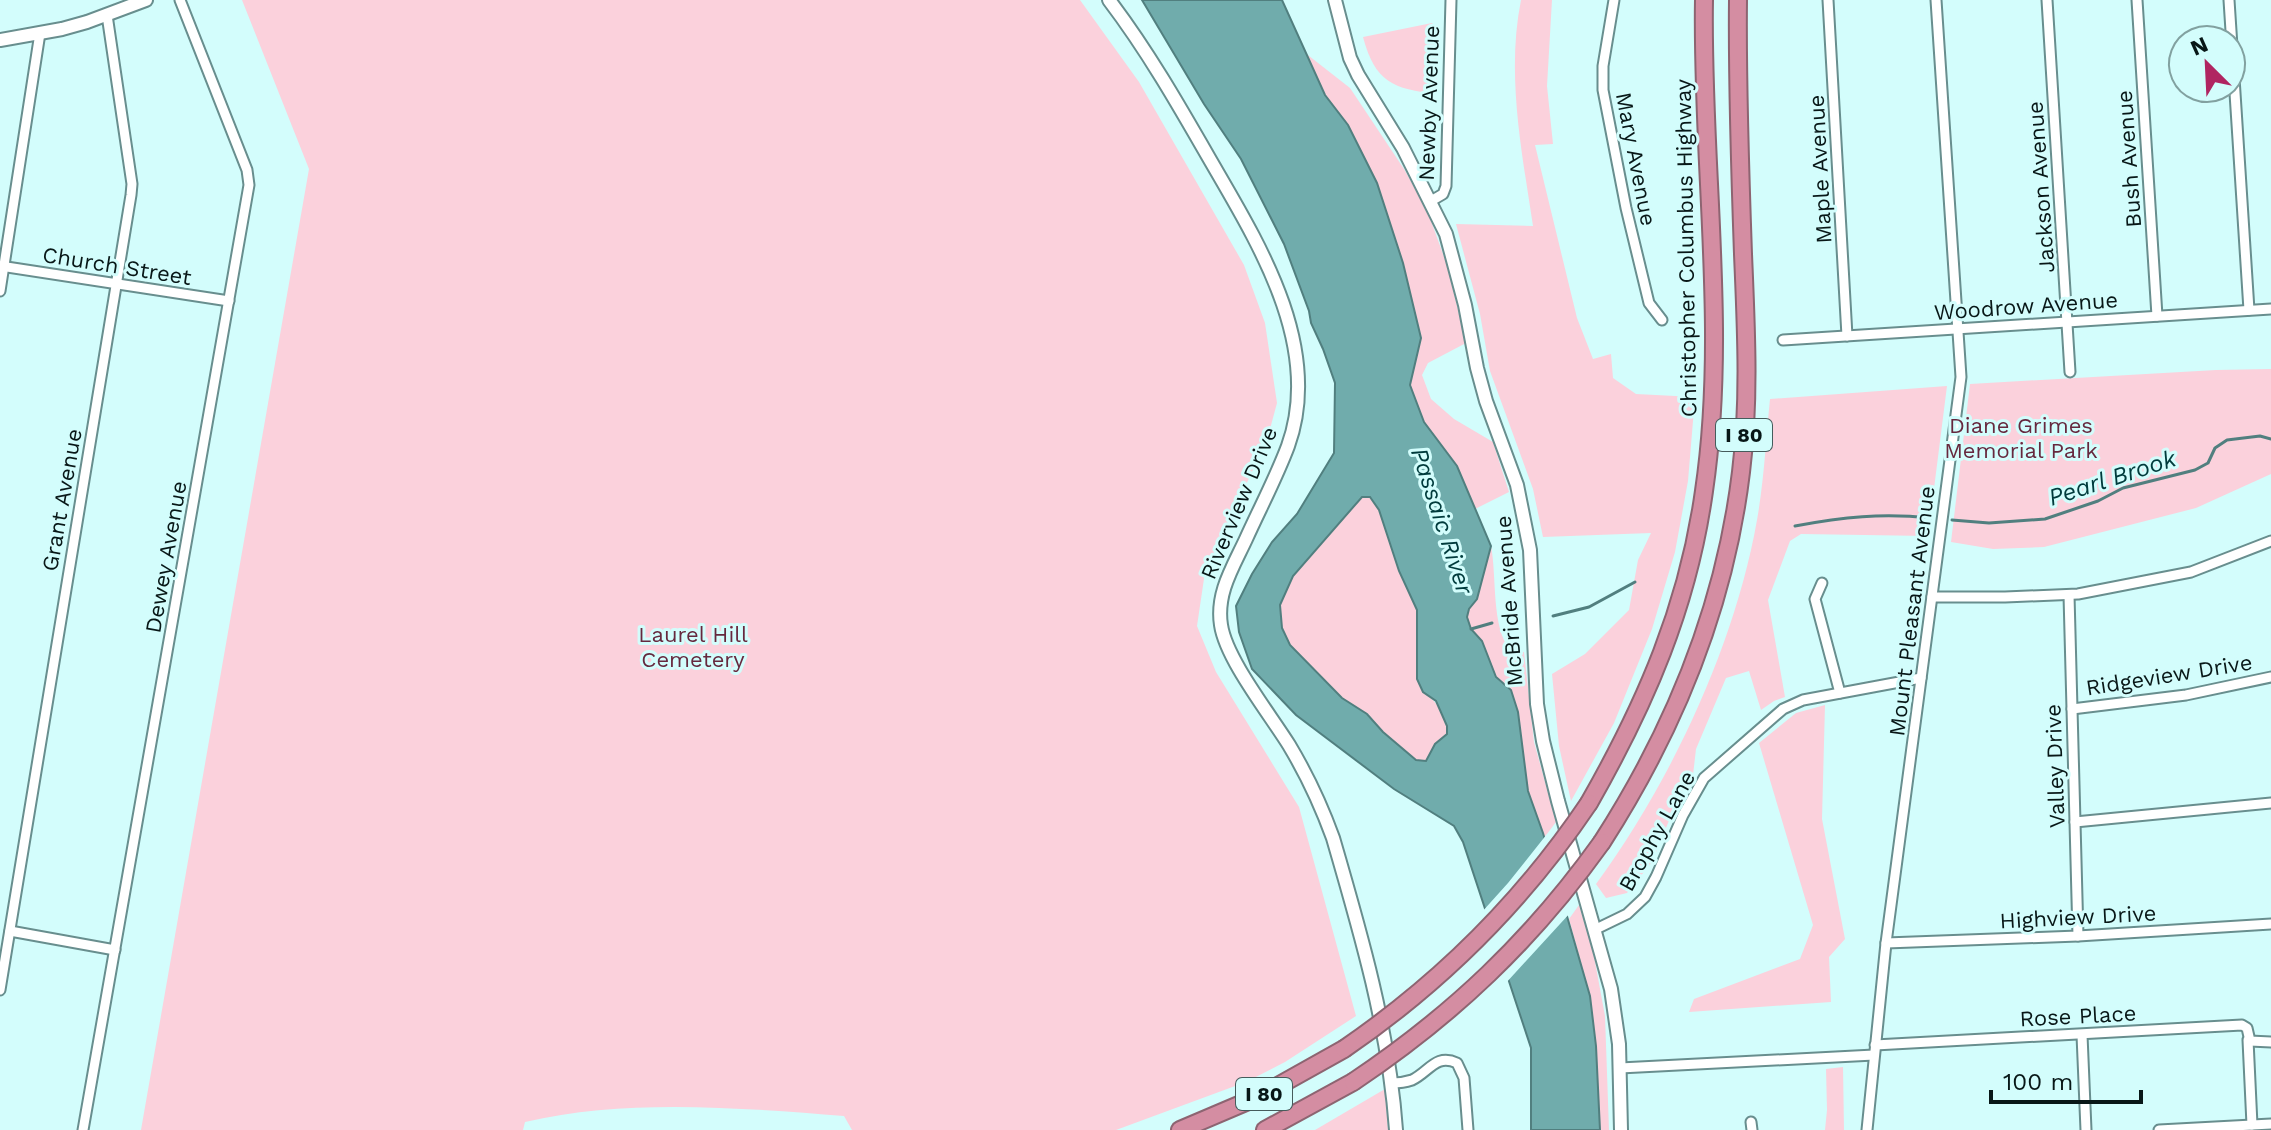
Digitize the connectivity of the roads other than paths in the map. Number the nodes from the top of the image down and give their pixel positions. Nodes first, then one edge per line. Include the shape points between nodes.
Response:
1 (146, 0) edge
2 (180, 0) edge
3 (1109, 0) edge
4 (1335, 0) edge
5 (1451, 0) edge
6 (1614, 0) edge
7 (1704, 0) edge
8 (1738, 0) edge
9 (1828, 0) edge
10 (1936, 0) edge
11 (2047, 0) edge
12 (2137, 0) edge
13 (2229, 0) edge
14 (107, 15) junction
15 (40, 33) junction
16 (0, 40) edge
17 (1431, 201) junction
18 (2, 266) edge
19 (116, 284) junction
20 (0, 291) edge
21 (229, 301) junction
22 (2271, 309) edge
23 (2249, 310) junction
24 (2157, 316) junction
25 (1662, 320) dead end
26 (2067, 321) junction
27 (1958, 329) junction
28 (1847, 336) junction
29 (1783, 340) dead end
30 (2070, 372) dead end
31 (2271, 541) edge
32 (1822, 583) dead end
33 (2069, 595) junction
34 (1932, 597) junction
35 (2271, 677) edge
36 (1921, 678) junction
37 (1840, 693) junction
38 (2072, 709) junction
39 (2271, 803) edge
40 (2075, 822) junction
41 (2271, 924) edge
42 (1594, 930) junction
43 (10, 931) junction
44 (2078, 936) junction
45 (1886, 943) junction
46 (115, 950) junction
47 (0, 990) edge
48 (2082, 1035) junction
49 (2248, 1040) junction
50 (2271, 1042) edge
51 (1875, 1050) junction
52 (1620, 1068) junction
53 (1392, 1083) junction
54 (2271, 1124) edge
55 (2252, 1125) junction
56 (83, 1130) edge
57 (1180, 1130) edge
58 (1265, 1130) edge
59 (1396, 1130) edge
60 (1468, 1130) edge
61 (1621, 1130) edge
62 (1867, 1130) edge
63 (2086, 1130) edge
64 (2159, 1130) edge

1 - 14 main road
2 - 21 street, Dewey Avenue via 249,177
3 - 53 main road, Riverview Drive via 1166,83 1249,227 1287,320 1299,379 1298,411 1282,462 1225,582 1221,624 1235,660 1301,766 1324,814 1377,997
4 - 17 main road, McBride Avenue via 1358,75
5 - 17 street, Newby Avenue via 1446,186
6 - 25 street, Mary Avenue via 1603,90 1649,303
7 - 57 highway, Christopher Columbus Highway / I 80, bridge via 1711,423 1704,492 1685,582 1633,723 1569,833 1477,942 1408,1003 1344,1049 1260,1096
8 - 58 highway, I 80, bridge via 1744,434 1736,504 1709,617 1684,688 1654,754 1602,842 1561,898 1490,974 1438,1021 1353,1082
9 - 28 street, Maple Avenue
10 - 27 street, Mount Pleasant Avenue
11 - 26 street, Jackson Avenue
12 - 24 street, Bush Avenue
13 - 23 street
14 - 15 main road
14 - 19 street, Grant Avenue via 132,184
15 - 16 main road
15 - 18 street
17 - 42 main road, McBride Avenue via 1446,234 1486,401 1523,510 1541,729
18 - 19 street, Church Street
18 - 20 street
19 - 21 street, Church Street
19 - 43 street, Grant Avenue
21 - 46 street, Dewey Avenue
22 - 23 street, Woodrow Avenue
23 - 24 street, Woodrow Avenue
24 - 26 street, Woodrow Avenue
26 - 27 street, Woodrow Avenue
26 - 30 street, Jackson Avenue
27 - 28 street, Woodrow Avenue
27 - 34 street, Mount Pleasant Avenue via 1961,377
28 - 29 street, Woodrow Avenue
31 - 33 street via 2191,572
32 - 37 street via 1815,599
33 - 34 street
33 - 38 street, Valley Drive
34 - 36 street, Mount Pleasant Avenue
35 - 38 street, Ridgeview Drive via 2186,695
36 - 37 street, Brophy Lane
36 - 45 street, Mount Pleasant Avenue
37 - 42 street, Brophy Lane via 1783,709 1718,764 1689,801 1645,897 1627,914
38 - 40 street, Valley Drive
39 - 40 street
40 - 44 street, Valley Drive
41 - 44 street, Highview Drive
42 - 52 main road, McBride Avenue via 1611,989
43 - 46 street
43 - 47 street, Grant Avenue
44 - 45 street, Highview Drive
45 - 51 street, Mount Pleasant Avenue
46 - 56 street, Dewey Avenue
48 - 49 street, Rose Place via 2242,1025
48 - 51 street, Rose Place
48 - 63 street
49 - 50 street, Rose Place
49 - 55 street
51 - 52 street, Rose Place
51 - 62 street, Mount Pleasant Avenue
52 - 61 main road, McBride Avenue
53 - 59 main road, Riverview Drive
53 - 60 street via 1409,1081 1435,1062 1457,1063 1464,1078
54 - 55 street
55 - 64 street

